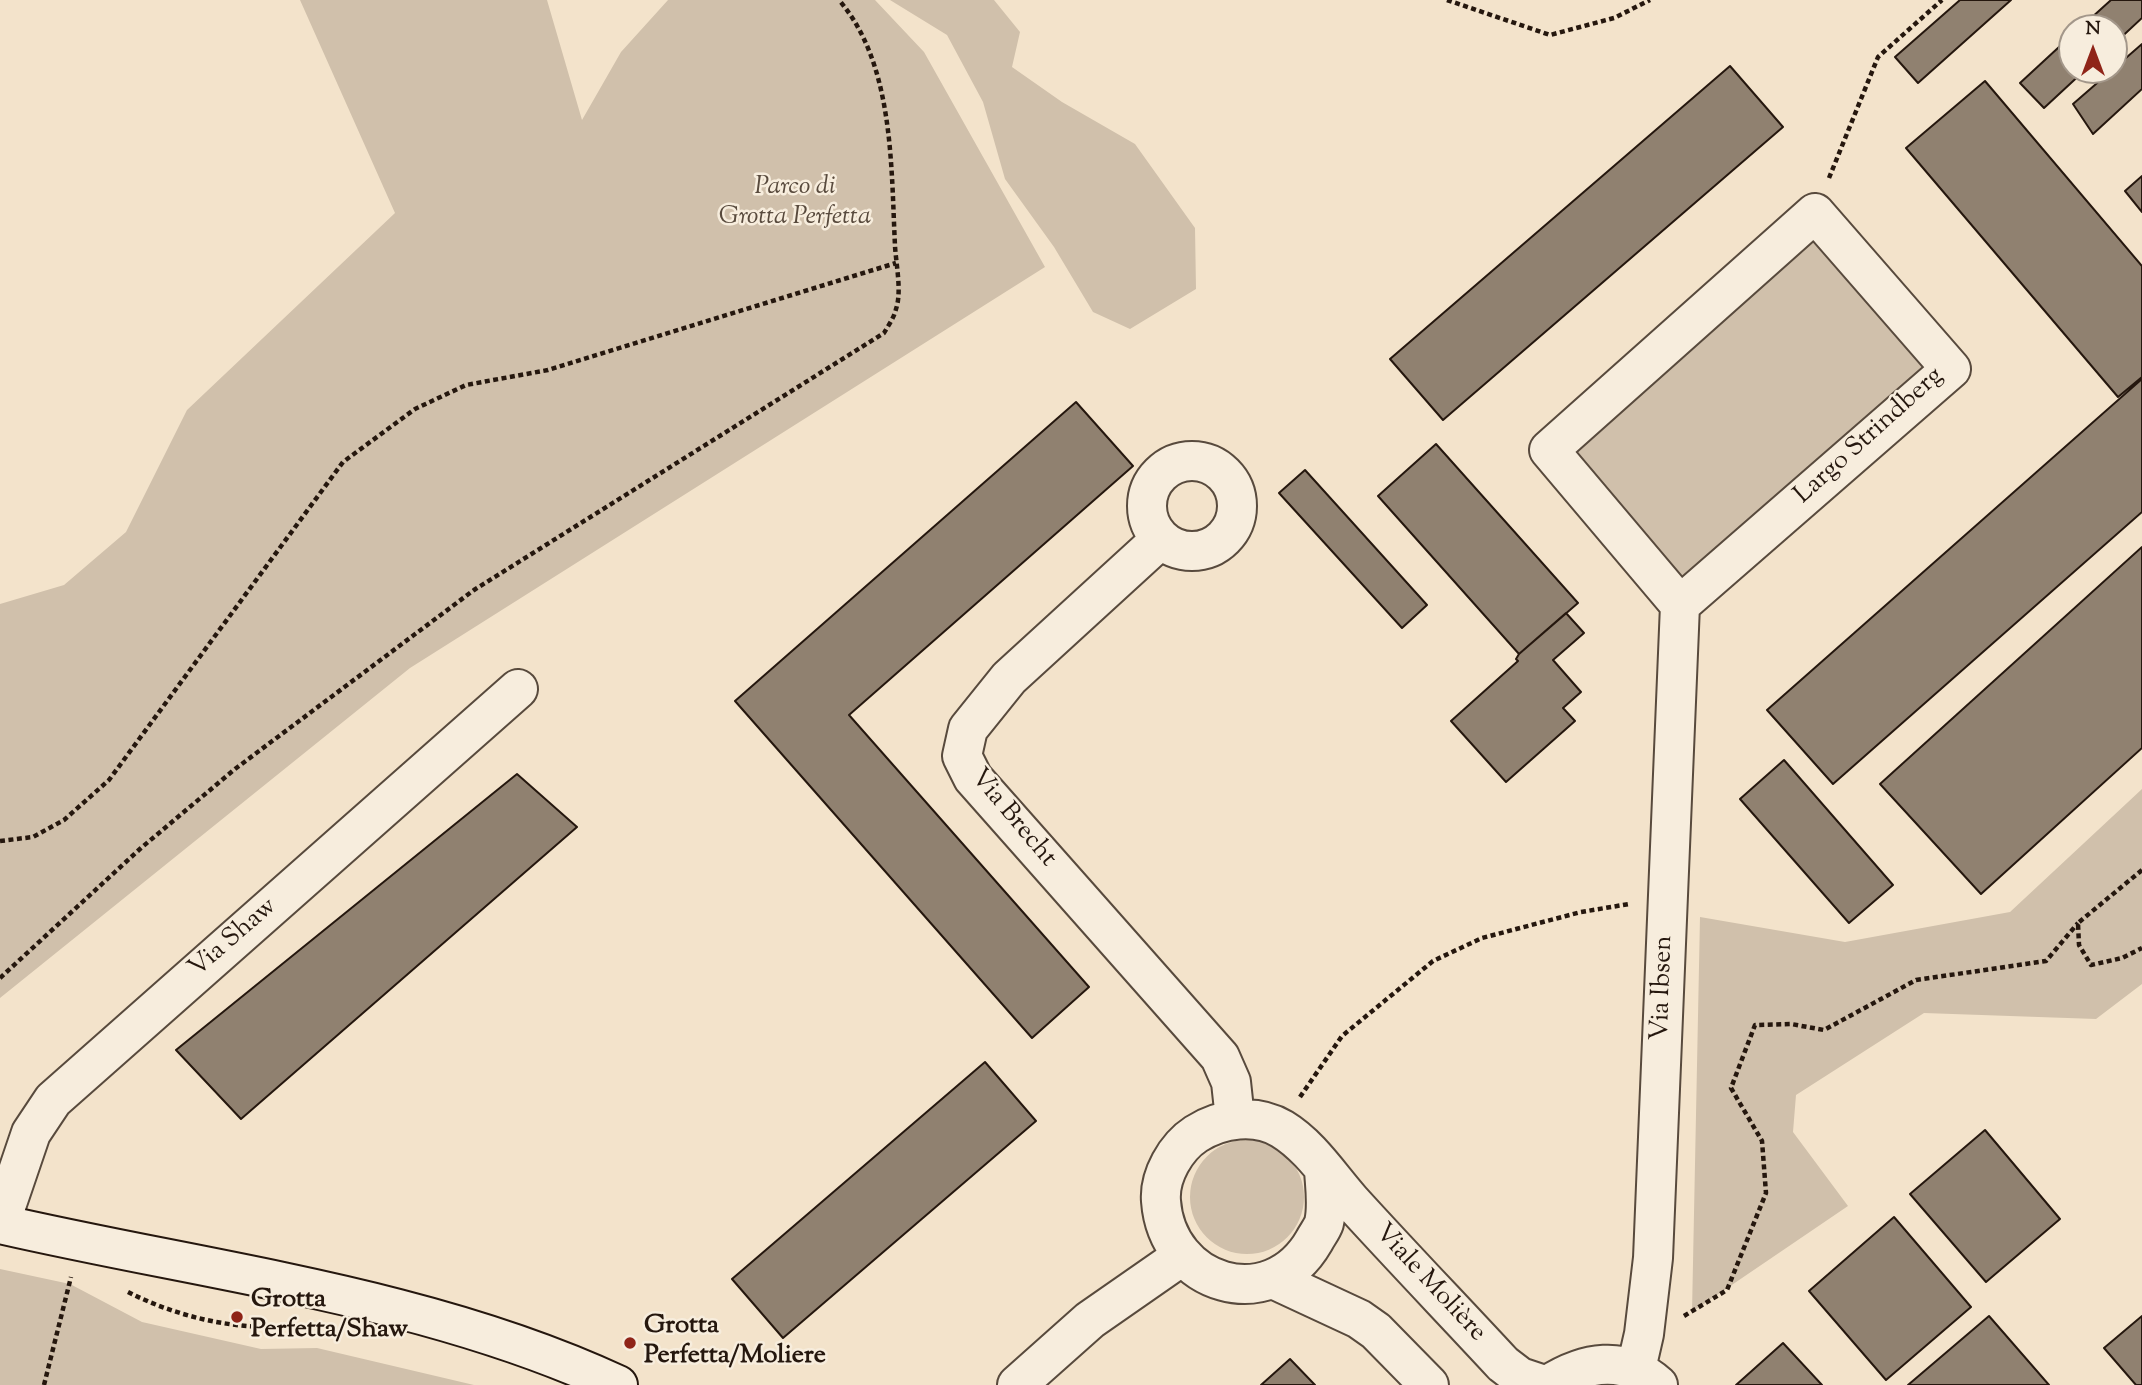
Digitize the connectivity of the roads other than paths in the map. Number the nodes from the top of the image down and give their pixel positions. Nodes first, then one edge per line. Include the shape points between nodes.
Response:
1 (1161, 539) dead end
2 (1680, 605) junction
3 (518, 689) dead end
4 (1235, 1119) junction
5 (1324, 1170) junction
6 (0, 1224) edge
7 (1182, 1256) junction
8 (1273, 1279) junction
9 (1646, 1363) edge
10 (618, 1385) edge
11 (1017, 1385) edge
12 (1429, 1385) edge
13 (1546, 1385) edge

1 - 4 street, Via Brecht via 1009,678 968,729 962,756 973,778 1220,1057 1231,1082
2 - 2 street, Largo Strindberg via 1549,450 1815,212 1951,369
2 - 9 street, Via Ibsen
3 - 6 street, Via Shaw via 53,1100 31,1133
4 - 5 street via 1280,1127 1307,1148
4 - 7 street via 1188,1139 1169,1164 1160,1197 1164,1226
5 - 8 street via 1324,1224 1304,1259
5 - 13 street, Viale Molière via 1503,1364 1520,1377
6 - 10 street via 407,1313 508,1343
7 - 8 street via 1215,1280 1244,1284
7 - 11 street via 1090,1321
8 - 12 street via 1359,1319
9 - 13 street via 1592,1364

